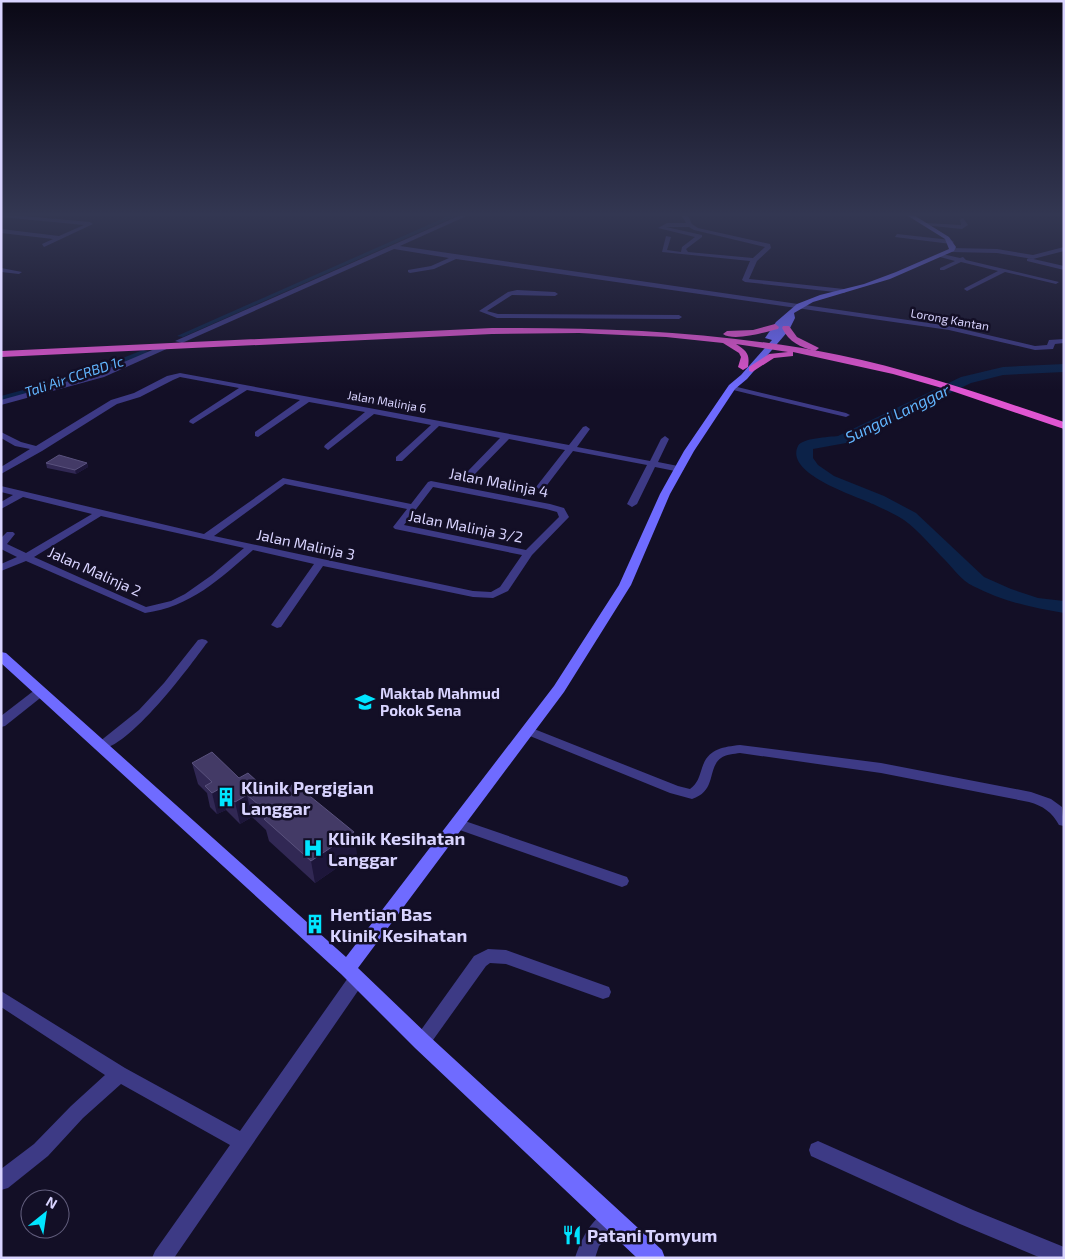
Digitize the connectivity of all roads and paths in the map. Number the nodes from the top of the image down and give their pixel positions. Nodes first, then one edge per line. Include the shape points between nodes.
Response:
1 (335, 273) edge
2 (566, 273) edge
3 (748, 273) edge
4 (900, 273) edge
5 (998, 273) edge
6 (1016, 273) edge
7 (1056, 282) dead end
8 (967, 288) dead end
9 (844, 291) junction
10 (555, 294) dead end
11 (799, 306) junction
12 (790, 312) junction
13 (565, 315) junction
14 (679, 317) dead end
15 (566, 325) junction
16 (775, 327) junction
17 (786, 328) junction
18 (718, 337) junction
19 (179, 341) junction
20 (1064, 341) edge
21 (769, 344) junction
22 (167, 346) junction
23 (1, 348) edge
24 (819, 352) junction
25 (1, 354) edge
26 (747, 368) junction
27 (734, 384) junction
28 (246, 387) junction
29 (966, 389) junction
30 (307, 399) junction
31 (1, 403) edge
32 (372, 411) junction
33 (846, 415) dead end
34 (1064, 420) edge
35 (193, 422) dead end
36 (438, 423) junction
37 (1064, 426) edge
38 (586, 429) dead end
39 (1, 434) edge
40 (258, 434) dead end
41 (507, 436) junction
42 (665, 439) dead end
43 (328, 447) dead end
44 (39, 448) junction
45 (573, 448) junction
46 (398, 459) dead end
47 (652, 464) junction
48 (680, 469) junction
49 (1, 471) edge
50 (470, 474) dead end
51 (541, 487) dead end
52 (1, 488) edge
53 (21, 494) junction
54 (632, 504) dead end
55 (1, 506) edge
56 (413, 506) junction
57 (561, 510) joint
58 (99, 513) junction
59 (10, 534) dead end
60 (206, 537) junction
61 (1, 544) edge
62 (251, 547) junction
63 (528, 553) junction
64 (28, 557) junction
65 (320, 563) junction
66 (1, 568) edge
67 (277, 625) dead end
68 (202, 642) dead end
69 (1, 656) edge
70 (40, 692) junction
71 (1, 723) edge
72 (529, 731) junction
73 (100, 746) junction
74 (1064, 821) edge
75 (459, 824) junction
76 (622, 881) dead end
77 (351, 974) junction
78 (603, 992) dead end
79 (1, 998) edge
80 (422, 1042) junction
81 (119, 1074) junction
82 (243, 1142) junction
83 (818, 1150) dead end
84 (1, 1181) edge
85 (612, 1219) junction
86 (162, 1258) edge
87 (585, 1258) edge
88 (654, 1258) edge
89 (1064, 1258) edge

1 - 19 street
2 - 11 street, Lorong Kantan
3 - 9 street via 745,279 748,281
4 - 9 main road
5 - 8 street
6 - 7 street
9 - 11 main road via 820,296
10 - 13 street via 510,293 482,311 497,316
11 - 12 main road
11 - 20 street, Lorong Kantan via 949,328 1035,348 1050,347 1052,342
12 - 16 main road
12 - 17 main road
13 - 14 street
13 - 15 street
15 - 18 highway
15 - 19 highway
16 - 18 highway
16 - 21 main road
17 - 21 main road
17 - 24 highway via 788,334
18 - 21 highway
18 - 22 highway via 539,330
18 - 26 highway via 742,352
19 - 23 highway
21 - 24 highway
21 - 26 main road
22 - 25 highway
22 - 31 street via 101,375
24 - 26 highway via 772,356
24 - 29 highway
26 - 27 main road
27 - 33 street
27 - 48 main road
28 - 30 street, Jalan Malinja 6
28 - 35 street
28 - 44 street, Jalan Malinja 6 via 180,376 170,378 137,396 120,399
29 - 34 highway
29 - 37 highway
30 - 32 street, Jalan Malinja 6
30 - 40 street
32 - 36 street, Jalan Malinja 6
32 - 43 street
36 - 41 street, Jalan Malinja 6
36 - 46 street
38 - 45 street
39 - 44 street via 18,444
41 - 45 street, Jalan Malinja 6
41 - 50 street
42 - 47 street
44 - 49 street, Jalan Malinja 6
45 - 47 street, Jalan Malinja 6
45 - 51 street
47 - 48 street, Jalan Malinja 6
47 - 54 street
48 - 72 main road via 665,494 625,585
52 - 53 street, Jalan Malinja 3
53 - 55 street
53 - 58 street, Jalan Malinja 3
56 - 57 street, Jalan Malinja 4 via 431,484
56 - 60 street via 283,481
56 - 63 street, Jalan Malinja 3/2 via 398,527
57 - 63 street, Jalan Malinja 3 via 564,517
58 - 60 street, Jalan Malinja 3
58 - 64 street
59 - 61 street
60 - 62 street, Jalan Malinja 3
61 - 64 street, Jalan Malinja 2
62 - 64 street, Jalan Malinja 2 via 225,570 176,604 145,610
62 - 65 street, Jalan Malinja 3
63 - 65 street, Jalan Malinja 3 via 509,584 493,595 473,594
64 - 66 street
65 - 67 street
68 - 73 street via 157,700 117,736
69 - 70 main road
70 - 71 street
70 - 73 main road
72 - 74 street via 692,794 702,786 711,759 725,749 740,749 881,768 1031,797 1057,809
72 - 75 main road
73 - 77 main road
75 - 76 street
75 - 77 main road
77 - 80 main road
77 - 82 street
78 - 80 street via 506,957 488,956 480,961
79 - 81 street
80 - 85 main road
81 - 82 street
81 - 84 street via 41,1150
82 - 86 street
83 - 89 street
85 - 87 street via 591,1240
85 - 88 main road

